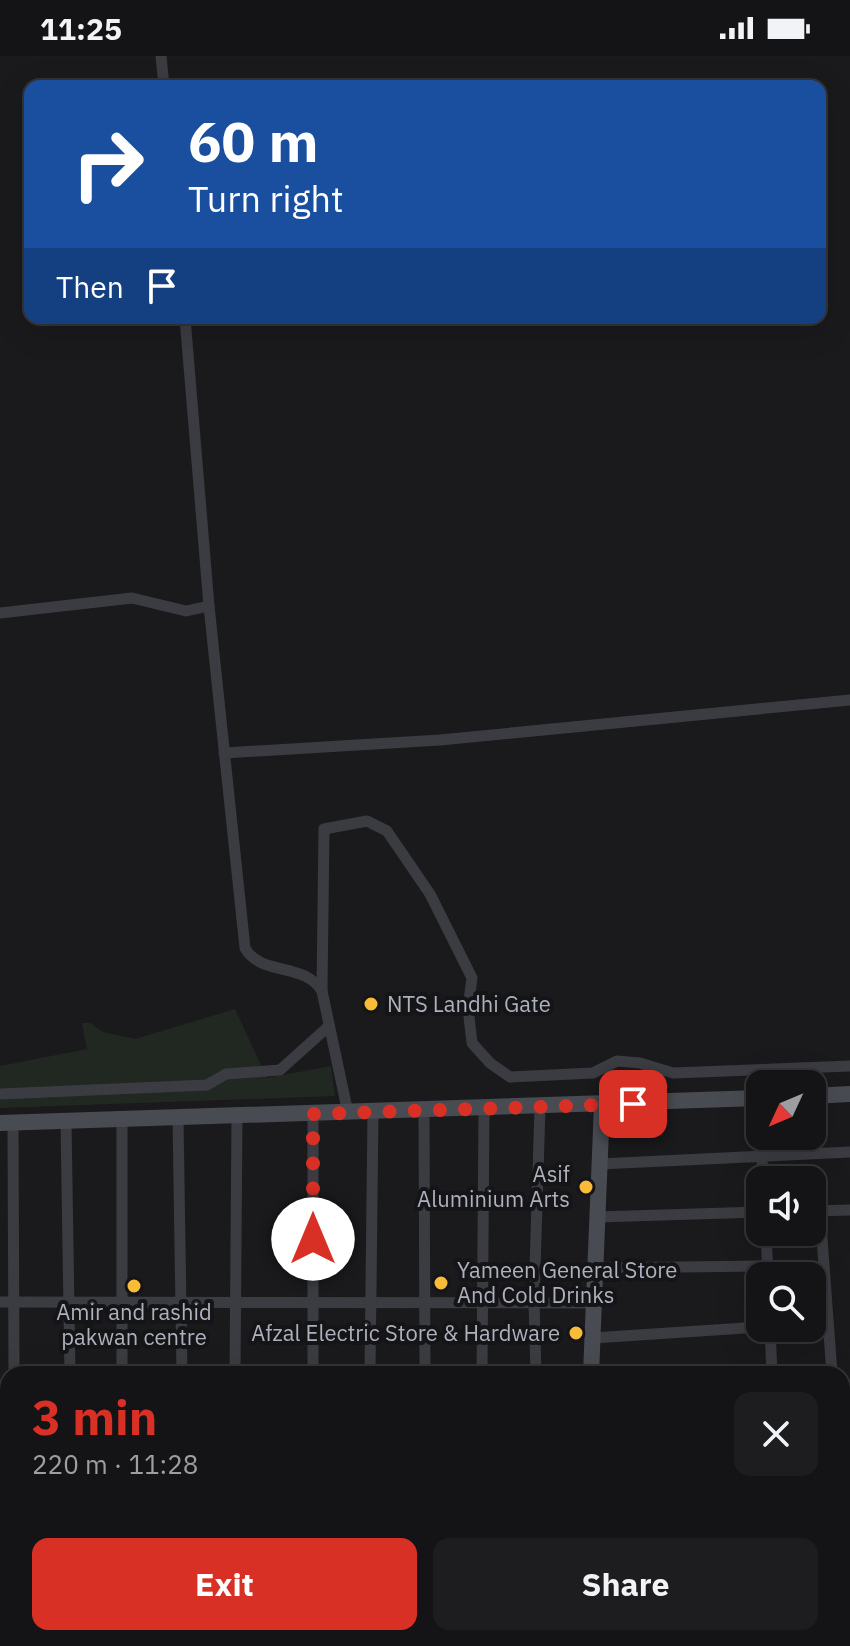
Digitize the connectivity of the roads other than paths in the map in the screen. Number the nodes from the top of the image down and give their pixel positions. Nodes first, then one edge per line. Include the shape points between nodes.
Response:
1 (161, 56) edge
2 (163, 80) edge
3 (186, 324) edge
4 (209, 606) junction
5 (0, 613) edge
6 (850, 700) edge
7 (224, 753) junction
8 (322, 991) junction
9 (329, 1026) junction
10 (850, 1066) edge
11 (0, 1094) edge
12 (850, 1094) edge
13 (826, 1095) edge
14 (746, 1099) edge
15 (602, 1105) junction
16 (540, 1107) junction
17 (484, 1109) junction
18 (424, 1110) junction
19 (373, 1112) junction
20 (348, 1113) junction
21 (313, 1114) junction
22 (237, 1116) junction
23 (178, 1118) junction
24 (122, 1119) junction
25 (66, 1121) junction
26 (7, 1123) edge
27 (762, 1150) edge
28 (850, 1152) edge
29 (762, 1155) junction
30 (600, 1164) junction
31 (762, 1166) edge
32 (850, 1210) edge
33 (826, 1211) edge
34 (746, 1212) edge
35 (598, 1217) junction
36 (819, 1246) edge
37 (596, 1268) junction
38 (746, 1271) edge
39 (236, 1301) junction
40 (313, 1301) junction
41 (371, 1301) junction
42 (481, 1301) junction
43 (6, 1302) edge
44 (69, 1302) junction
45 (181, 1302) junction
46 (534, 1302) junction
47 (121, 1303) junction
48 (424, 1303) junction
49 (594, 1303) junction
50 (746, 1328) edge
51 (593, 1338) junction
52 (771, 1342) edge
53 (13, 1366) edge
54 (70, 1366) edge
55 (122, 1366) edge
56 (182, 1366) edge
57 (235, 1366) edge
58 (313, 1366) edge
59 (370, 1366) edge
60 (425, 1366) edge
61 (482, 1366) edge
62 (536, 1366) edge
63 (591, 1366) edge
64 (772, 1366) edge
65 (831, 1366) edge

1 - 2 street
3 - 4 street
4 - 5 street via 186,611 132,598
4 - 7 street
6 - 7 street via 440,740
7 - 8 street via 245,948 253,959 307,975
8 - 9 street
8 - 10 street via 324,829 367,821 387,831 430,894 472,978 472,1043 510,1077 593,1073 617,1061 673,1073
9 - 11 street via 280,1070 226,1074 207,1085
9 - 20 street
12 - 13 street
14 - 15 street
15 - 16 street
15 - 30 street
16 - 17 street
16 - 46 street
17 - 18 street
17 - 42 street
18 - 19 street
18 - 48 street
19 - 20 street
19 - 41 street
20 - 21 street
21 - 22 street
21 - 40 street
22 - 23 street
22 - 39 street
23 - 24 street
23 - 45 street
24 - 25 street
24 - 47 street
25 - 26 street
25 - 44 street
26 - 43 street
27 - 29 street
28 - 29 street
29 - 30 street
29 - 31 street
30 - 35 street
32 - 33 street
34 - 35 street
35 - 37 street
36 - 65 street
37 - 38 street
37 - 49 street
39 - 40 street
39 - 45 street
39 - 57 street
40 - 41 street
40 - 58 street
41 - 48 street
41 - 59 street
42 - 46 street
42 - 48 street
42 - 61 street
43 - 44 street
43 - 53 street
44 - 47 street
44 - 54 street
45 - 47 street
45 - 56 street
46 - 49 street
46 - 62 street
47 - 55 street
48 - 60 street
49 - 51 street
50 - 51 street
51 - 63 street
52 - 64 street

